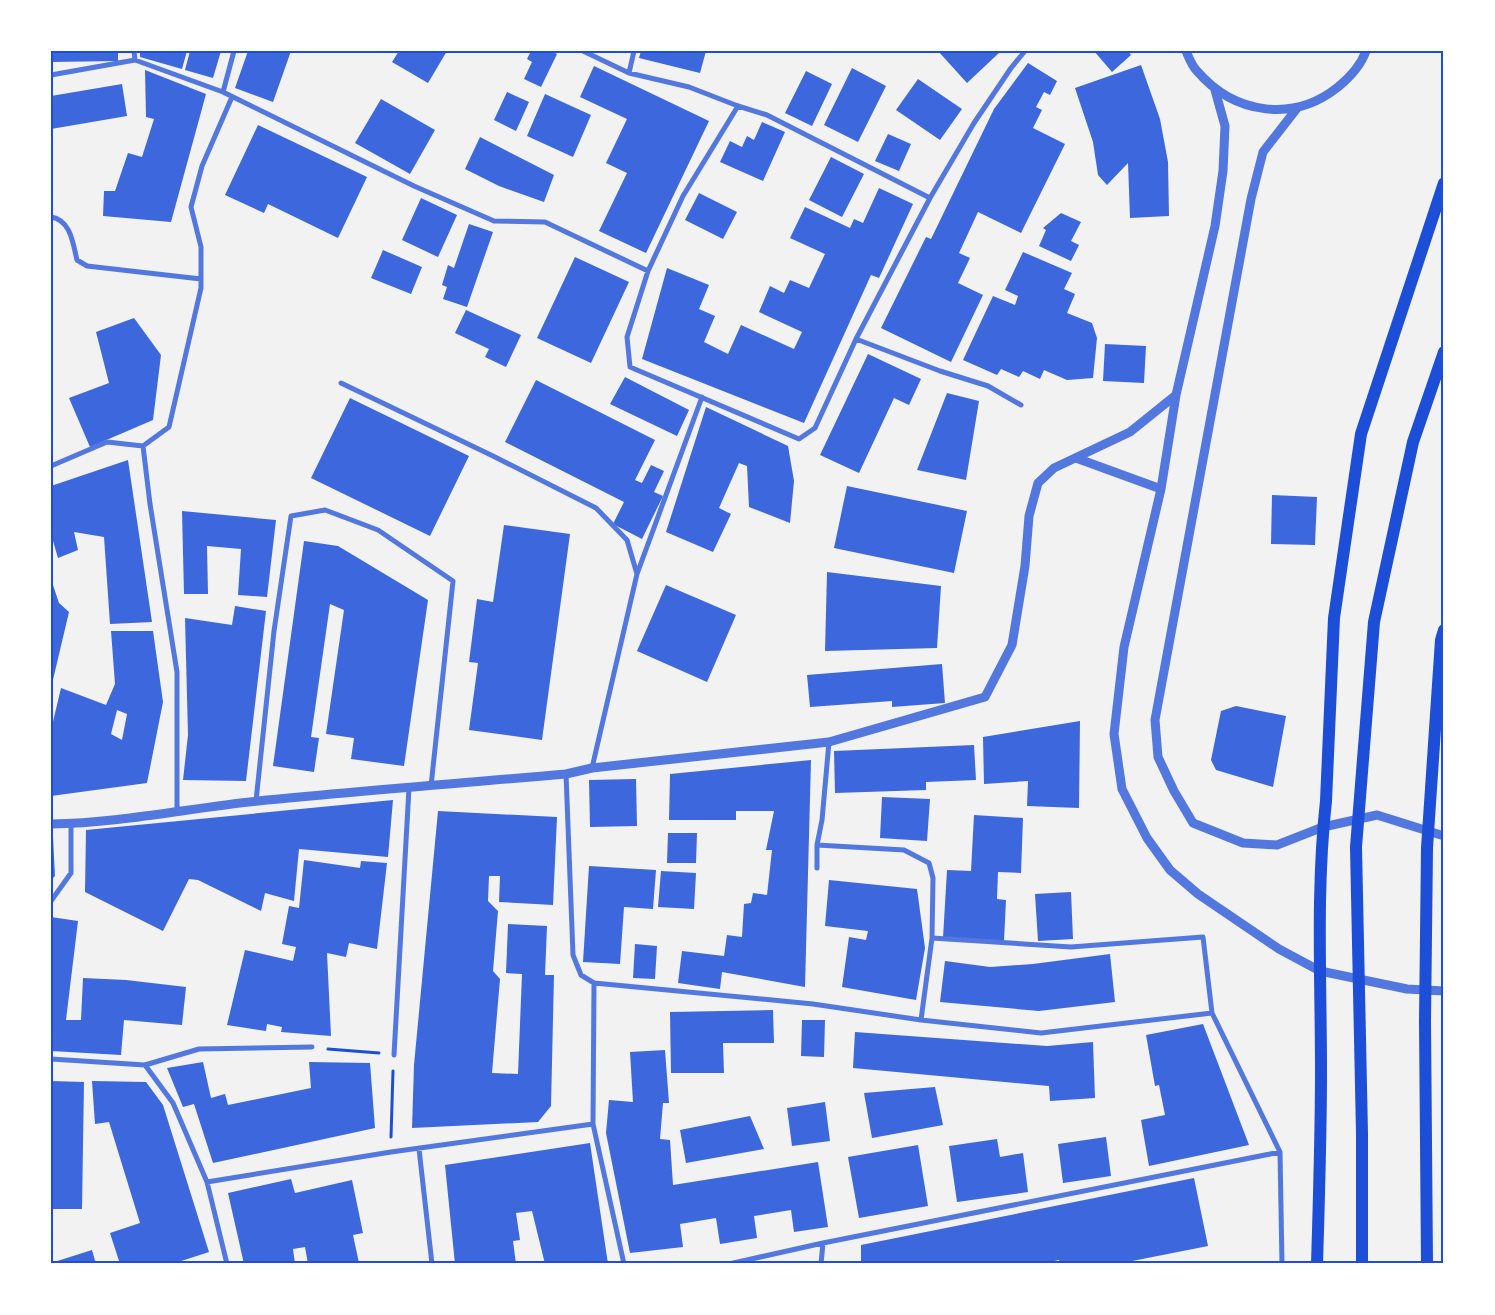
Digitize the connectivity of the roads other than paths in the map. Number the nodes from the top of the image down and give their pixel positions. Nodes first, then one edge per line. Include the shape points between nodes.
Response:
1 (134, 51) edge
2 (234, 51) edge
3 (583, 51) edge
4 (634, 51) edge
5 (1025, 51) edge
6 (1186, 51) edge
7 (1366, 51) edge
8 (135, 60) junction
9 (629, 73) junction
10 (51, 75) edge
11 (1215, 90) junction
12 (223, 92) junction
13 (232, 97) junction
14 (738, 106) junction
15 (1298, 108) junction
16 (1444, 182) edge
17 (930, 198) junction
18 (51, 217) edge
19 (648, 271) junction
20 (201, 279) junction
21 (856, 339) junction
22 (1444, 352) edge
23 (341, 384) dead end
24 (1176, 395) junction
25 (702, 397) junction
26 (1021, 405) dead end
27 (143, 446) junction
28 (1076, 458) junction
29 (51, 466) edge
30 (1161, 489) junction
31 (637, 574) junction
32 (1444, 630) edge
33 (829, 742) junction
34 (592, 768) junction
35 (566, 774) junction
36 (431, 786) junction
37 (409, 788) junction
38 (256, 802) junction
39 (177, 813) junction
40 (51, 824) edge
41 (71, 824) junction
42 (1323, 827) junction
43 (1444, 836) edge
44 (817, 845) junction
45 (817, 868) dead end
46 (51, 901) edge
47 (932, 938) junction
48 (1320, 971) junction
49 (594, 983) junction
50 (1444, 991) edge
51 (1212, 1013) junction
52 (921, 1020) junction
53 (312, 1048) road end
54 (394, 1054) road end
55 (51, 1059) edge
56 (145, 1065) junction
57 (593, 1124) junction
58 (419, 1149) junction
59 (1280, 1152) junction
60 (207, 1182) junction
61 (823, 1243) junction
62 (227, 1264) edge
63 (432, 1264) edge
64 (624, 1264) edge
65 (729, 1264) edge
66 (821, 1264) edge
67 (1282, 1264) edge
68 (1317, 1264) edge
69 (1362, 1264) edge
70 (1427, 1264) edge

1 - 8 street
2 - 12 street
3 - 9 street
4 - 9 street
5 - 17 street via 974,123
6 - 11 street via 1196,70
7 - 15 street via 1348,80 1325,97
8 - 10 street
8 - 12 street
9 - 14 street via 689,87
11 - 15 street via 1241,104 1269,110
11 - 24 street via 1225,126 1223,171 1215,226
12 - 13 street
13 - 19 street via 414,186 494,221 545,222
13 - 20 street via 202,166 191,207 201,247
14 - 17 street via 767,115
14 - 19 street via 683,196
15 - 42 street via 1263,152 1251,199 1156,720 1158,757 1193,823 1244,843 1277,844
16 - 42 main road via 1361,434 1334,618
17 - 21 street
18 - 20 street via 58,218 68,229 77,260 87,266
19 - 25 street via 627,338 630,367
20 - 27 street via 169,427
21 - 25 street via 815,428 799,439
21 - 26 street via 988,386
22 - 69 main road via 1413,442 1374,622 1356,847
23 - 31 street via 596,508 627,540
24 - 28 street via 1130,432
24 - 30 street
25 - 31 street
27 - 29 street via 108,442
27 - 39 street via 177,672
28 - 30 street
28 - 33 street via 1054,468 1038,482 1029,516 1025,566 1012,645 985,697
30 - 48 street via 1124,648 1114,734 1122,789 1147,838 1170,870 1198,894
31 - 34 street
32 - 70 main road via 1440,650 1428,848
33 - 34 street
33 - 44 street
34 - 35 street
35 - 36 street
35 - 49 street via 573,955 581,975
36 - 37 street
36 - 38 street via 453,581 378,530 325,510 291,516 274,631
37 - 38 street
37 - 54 street
38 - 39 street
39 - 41 street
40 - 41 street
41 - 46 street via 71,873
42 - 43 street via 1377,815
42 - 48 main road
44 - 45 street
44 - 47 street via 904,850 929,863 933,878
47 - 51 street via 1071,947 1203,937
47 - 52 street
48 - 50 street via 1407,989
48 - 68 main road
49 - 52 street via 813,1004
49 - 57 street
51 - 52 street via 1041,1032
51 - 59 street
53 - 56 street via 199,1050
55 - 56 street
56 - 60 street via 173,1103
57 - 58 street
57 - 64 street
58 - 60 street
58 - 63 street
59 - 61 street
59 - 67 street
60 - 62 street
61 - 65 street
61 - 66 street

